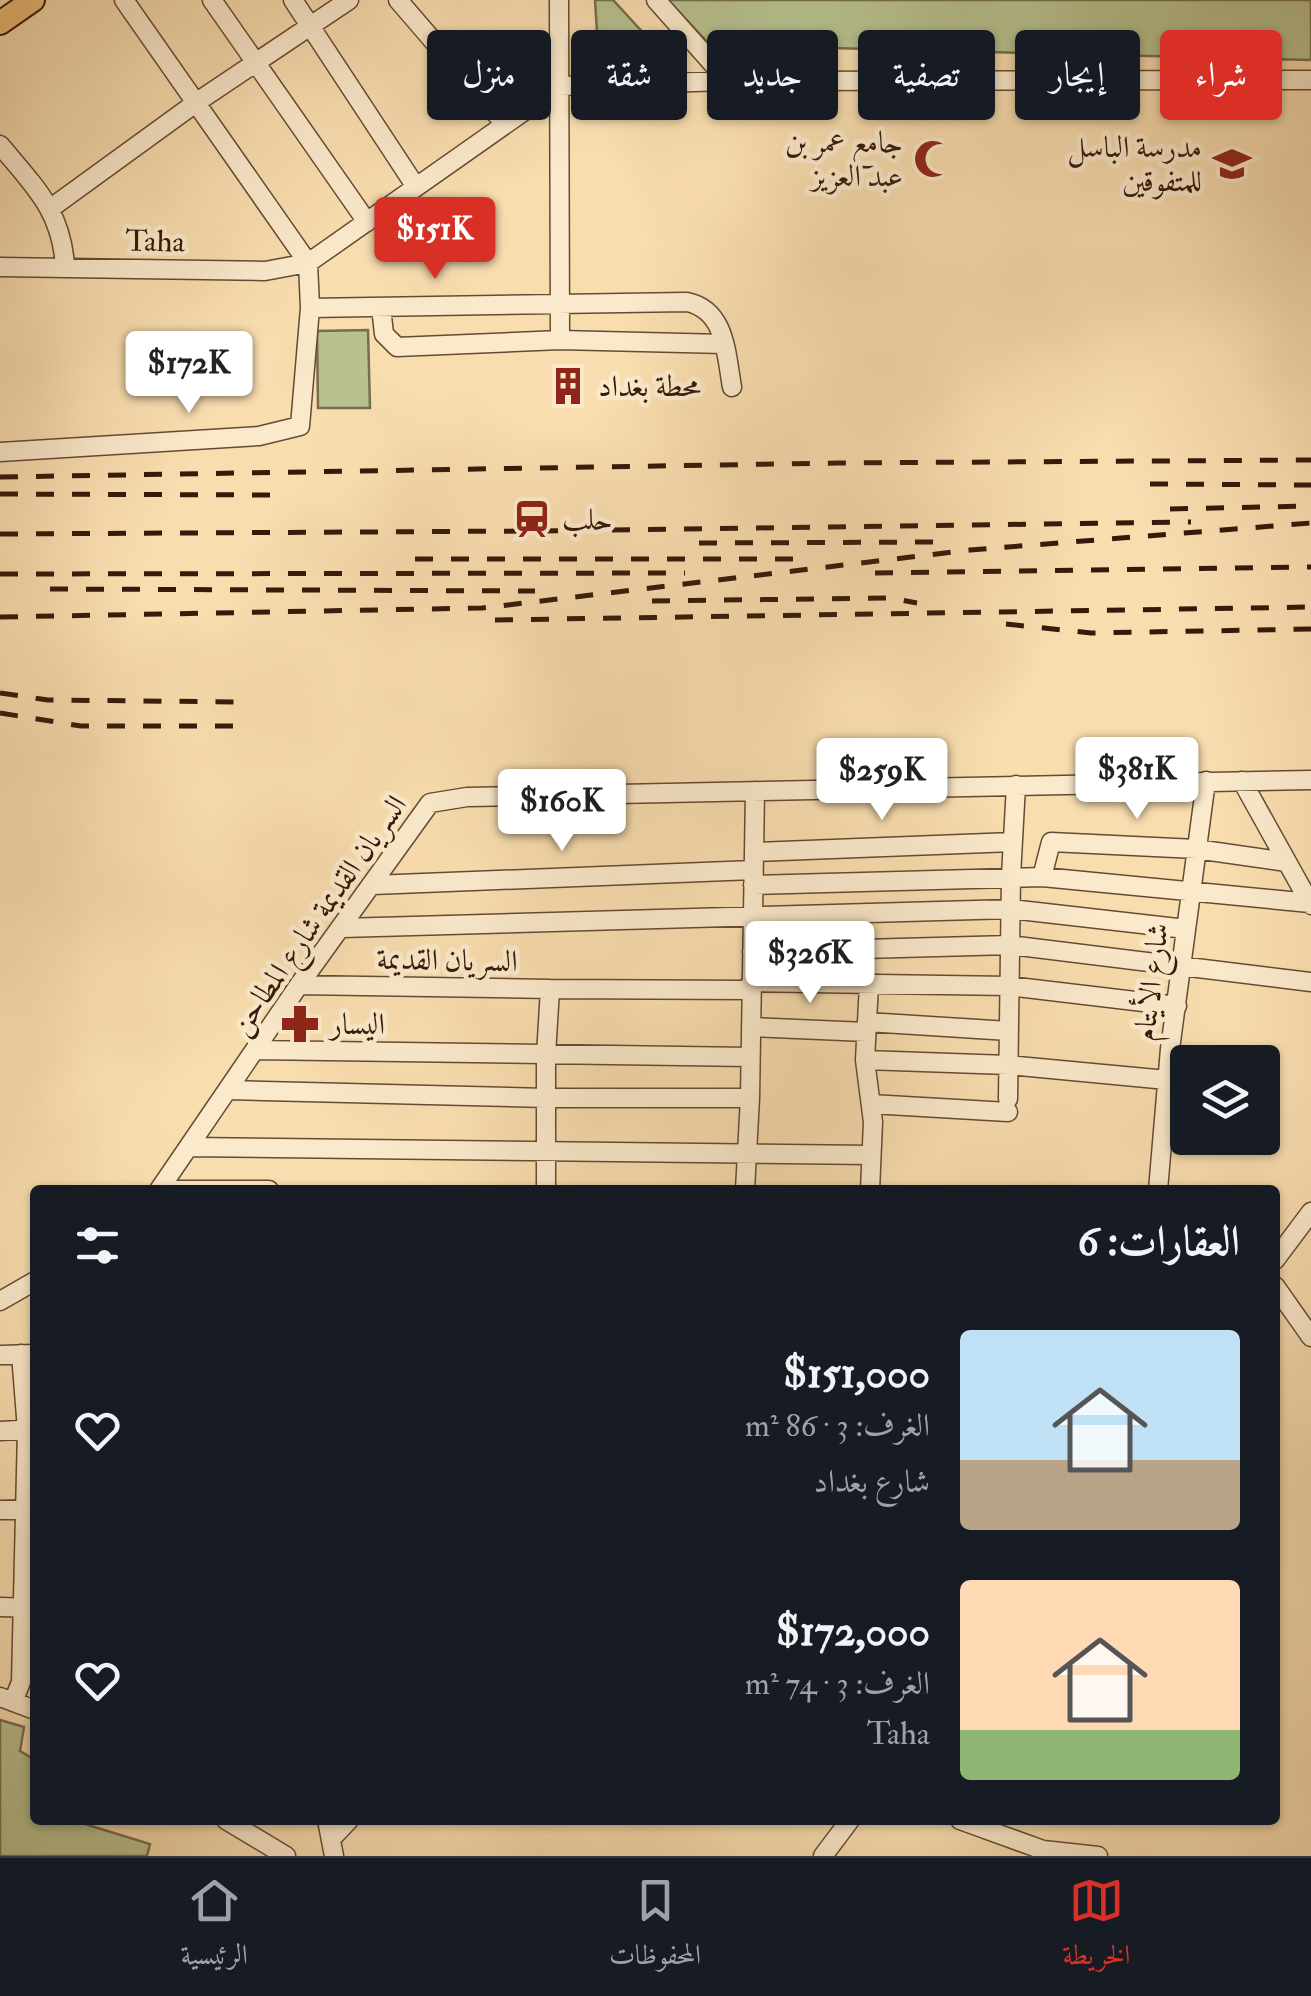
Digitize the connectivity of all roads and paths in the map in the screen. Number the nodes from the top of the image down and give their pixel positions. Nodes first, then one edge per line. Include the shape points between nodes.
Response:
1 (33, 0) edge
2 (124, 0) edge
3 (212, 0) edge
4 (292, 0) edge
5 (349, 0) edge
6 (398, 0) edge
7 (559, 0) edge
8 (656, 0) edge
9 (0, 23) edge
10 (310, 28) junction
11 (707, 57) edge
12 (258, 62) junction
13 (1311, 80) edge
14 (838, 81) edge
15 (707, 82) edge
16 (560, 86) junction
17 (197, 102) junction
18 (504, 123) junction
19 (0, 145) edge
20 (416, 186) junction
21 (51, 208) junction
22 (368, 222) junction
23 (308, 263) junction
24 (0, 267) edge
25 (65, 267) junction
26 (560, 306) junction
27 (382, 307) junction
28 (310, 308) junction
29 (560, 340) junction
30 (724, 344) junction
31 (732, 387) dead end
32 (0, 452) edge
33 (1311, 780) edge
34 (1206, 781) junction
35 (1242, 782) junction
36 (1016, 785) junction
37 (755, 791) junction
38 (1013, 842) junction
39 (1196, 849) junction
40 (1287, 862) junction
41 (754, 869) junction
42 (1011, 876) junction
43 (1042, 877) junction
44 (373, 886) junction
45 (1190, 891) junction
46 (1310, 904) edge
47 (1010, 909) junction
48 (754, 918) junction
49 (342, 928) junction
50 (1186, 929) junction
51 (1010, 945) junction
52 (752, 952) junction
53 (1182, 968) junction
54 (1311, 982) edge
55 (869, 984) junction
56 (299, 985) junction
57 (751, 986) junction
58 (1009, 986) junction
59 (550, 989) junction
60 (1178, 1006) junction
61 (751, 1027) junction
62 (867, 1027) junction
63 (1009, 1030) junction
64 (256, 1050) junction
65 (546, 1055) junction
66 (750, 1056) junction
67 (865, 1060) junction
68 (1008, 1065) junction
69 (1167, 1080) junction
70 (229, 1090) junction
71 (546, 1098) junction
72 (750, 1098) junction
73 (871, 1104) junction
74 (190, 1147) junction
75 (545, 1152) junction
76 (745, 1154) junction
77 (871, 1155) junction
78 (163, 1185) edge
79 (546, 1185) edge
80 (745, 1185) edge
81 (870, 1185) edge
82 (1158, 1185) edge
83 (1311, 1212) edge
84 (1280, 1253) edge
85 (30, 1284) edge
86 (1280, 1293) edge
87 (0, 1301) edge
88 (1311, 1336) edge
89 (28, 1354) edge
90 (0, 1355) edge
91 (30, 1405) edge
92 (30, 1430) edge
93 (0, 1431) edge
94 (30, 1509) edge
95 (0, 1510) edge
96 (0, 1607) edge
97 (29, 1607) edge
98 (7, 1700) edge
99 (234, 1825) edge
100 (846, 1825) edge
101 (974, 1825) edge
102 (286, 1856) edge
103 (823, 1856) edge
104 (1098, 1856) edge

1 - 9 main road
2 - 17 street
3 - 12 street
4 - 10 street
5 - 10 street
6 - 18 street
7 - 16 street
8 - 11 street
10 - 12 street
10 - 20 street
12 - 17 street
12 - 22 street
13 - 14 street
15 - 16 street
16 - 18 street
16 - 26 street
17 - 21 street
17 - 23 street
18 - 20 street
19 - 21 street
20 - 22 street
21 - 25 street via 64,239
22 - 23 street
23 - 25 street, Taha via 266,271
23 - 28 street
24 - 25 street, Taha
26 - 27 street
26 - 29 street
26 - 30 street via 699,304 718,324
27 - 28 street
27 - 29 street via 384,334 396,347
28 - 32 street via 300,426 259,436
29 - 30 street
30 - 31 street
33 - 35 street, السريان القديمة شارع المطاحن
34 - 35 street, السريان القديمة شارع المطاحن
34 - 36 street, السريان القديمة شارع المطاحن
34 - 39 street, شارع الأيتام
35 - 40 street
36 - 37 street, السريان القديمة شارع المطاحن
36 - 38 street
37 - 41 street
37 - 44 street, السريان القديمة شارع المطاحن via 468,796 430,803
38 - 41 street
38 - 42 street
39 - 40 street
39 - 43 street via 1051,842
39 - 45 street, شارع الأيتام
40 - 46 street
41 - 42 street
41 - 44 street
41 - 48 street
42 - 43 street
42 - 47 street
43 - 45 street
44 - 49 street, السريان القديمة شارع المطاحن
45 - 46 street
45 - 50 street, شارع الأيتام
47 - 48 street
47 - 50 street
47 - 51 street
48 - 49 street
48 - 52 street
49 - 56 street, السريان القديمة شارع المطاحن
50 - 53 street, شارع الأيتام
51 - 52 street
51 - 53 street
51 - 58 street
52 - 57 street
53 - 54 street
53 - 60 street, شارع الأيتام
55 - 57 street
55 - 58 street
55 - 62 street
56 - 59 street, السريان القديمة
56 - 64 street, السريان القديمة شارع المطاحن
57 - 59 street
57 - 61 street
58 - 60 street
58 - 63 street
59 - 65 street, السريان القديمة
60 - 69 street, شارع الأيتام
61 - 62 street
61 - 66 street
62 - 63 street
62 - 67 street
63 - 68 street
64 - 65 street
64 - 70 street, السريان القديمة شارع المطاحن
65 - 66 street
65 - 71 street, السريان القديمة
66 - 72 street
67 - 68 street
67 - 73 street
68 - 69 street
68 - 73 street via 1008,1106
69 - 82 street, شارع الأيتام
70 - 71 street
70 - 74 street, السريان القديمة شارع المطاحن
71 - 72 street
71 - 75 street, السريان القديمة
72 - 76 street
73 - 77 street
74 - 75 street
74 - 78 street, السريان القديمة شارع المطاحن
75 - 76 street
75 - 79 street, السريان القديمة
76 - 77 street
76 - 80 street
77 - 81 street
83 - 84 street
85 - 87 street
86 - 88 street
89 - 90 street
89 - 91 street
92 - 93 street
94 - 95 street
94 - 97 street
96 - 97 street
97 - 98 street via 21,1682
99 - 102 street
100 - 103 street
101 - 104 street via 1043,1850

